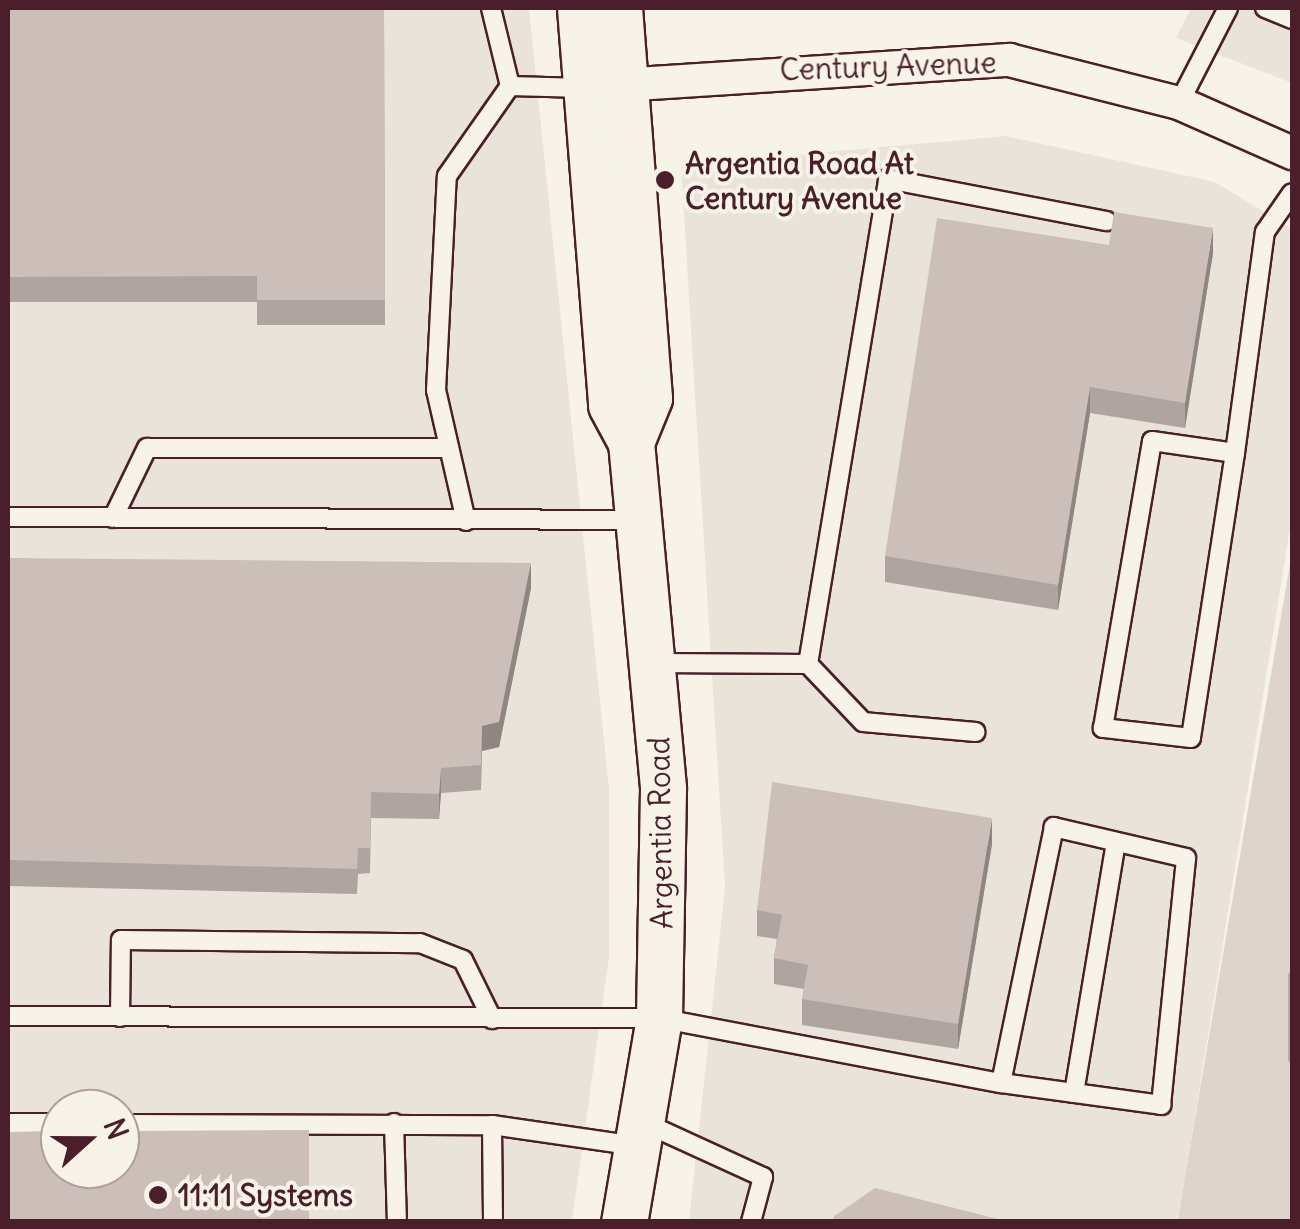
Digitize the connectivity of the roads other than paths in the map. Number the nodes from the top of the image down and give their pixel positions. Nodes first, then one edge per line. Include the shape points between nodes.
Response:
1 (491, 8) edge
2 (580, 8) edge
3 (619, 8) edge
4 (1228, 8) edge
5 (1266, 8) edge
6 (1292, 19) edge
7 (510, 86) junction
8 (605, 86) junction
9 (1179, 103) junction
10 (1292, 153) edge
11 (1292, 193) edge
12 (1106, 221) dead end
13 (449, 448) junction
14 (1235, 453) junction
15 (8, 517) edge
16 (113, 518) junction
17 (639, 520) junction
18 (466, 522) junction
19 (654, 662) junction
20 (808, 664) junction
21 (976, 732) dead end
22 (1116, 842) junction
23 (8, 1016) edge
24 (120, 1016) junction
25 (659, 1018) junction
26 (492, 1019) junction
27 (1001, 1082) junction
28 (1074, 1092) junction
29 (8, 1123) edge
30 (40, 1123) edge
31 (394, 1123) junction
32 (140, 1124) edge
33 (492, 1125) junction
34 (643, 1135) junction
35 (397, 1222) edge
36 (493, 1222) edge
37 (624, 1222) edge
38 (751, 1222) edge

1 - 7 lane
2 - 8 street, Argentia Road
3 - 8 street, Argentia Road
4 - 9 lane
5 - 6 lane
7 - 8 lane
7 - 13 lane via 447,176 436,390
8 - 9 street, Century Avenue via 1009,60
8 - 17 street, Argentia Road via 648,398 632,442
9 - 10 street, Century Avenue
11 - 14 lane via 1265,232
12 - 20 lane via 888,179
13 - 16 lane via 147,448
13 - 18 lane
14 - 14 lane via 1191,738 1103,728 1152,441
15 - 16 lane
16 - 18 lane
17 - 18 lane
17 - 19 street, Argentia Road
19 - 20 lane
19 - 25 street, Argentia Road via 663,788
20 - 21 lane via 863,722
22 - 27 lane via 1054,827
22 - 28 lane
22 - 28 lane via 1186,858 1161,1105
23 - 24 lane
24 - 26 lane
24 - 26 lane via 121,940 141,940 420,943 463,960
25 - 26 lane
25 - 27 lane
25 - 34 street, Argentia Road
27 - 28 lane
29 - 30 lane
31 - 32 lane
31 - 33 lane
31 - 35 lane
33 - 34 lane
33 - 36 lane
34 - 37 street, Argentia Road
34 - 38 lane via 764,1177

